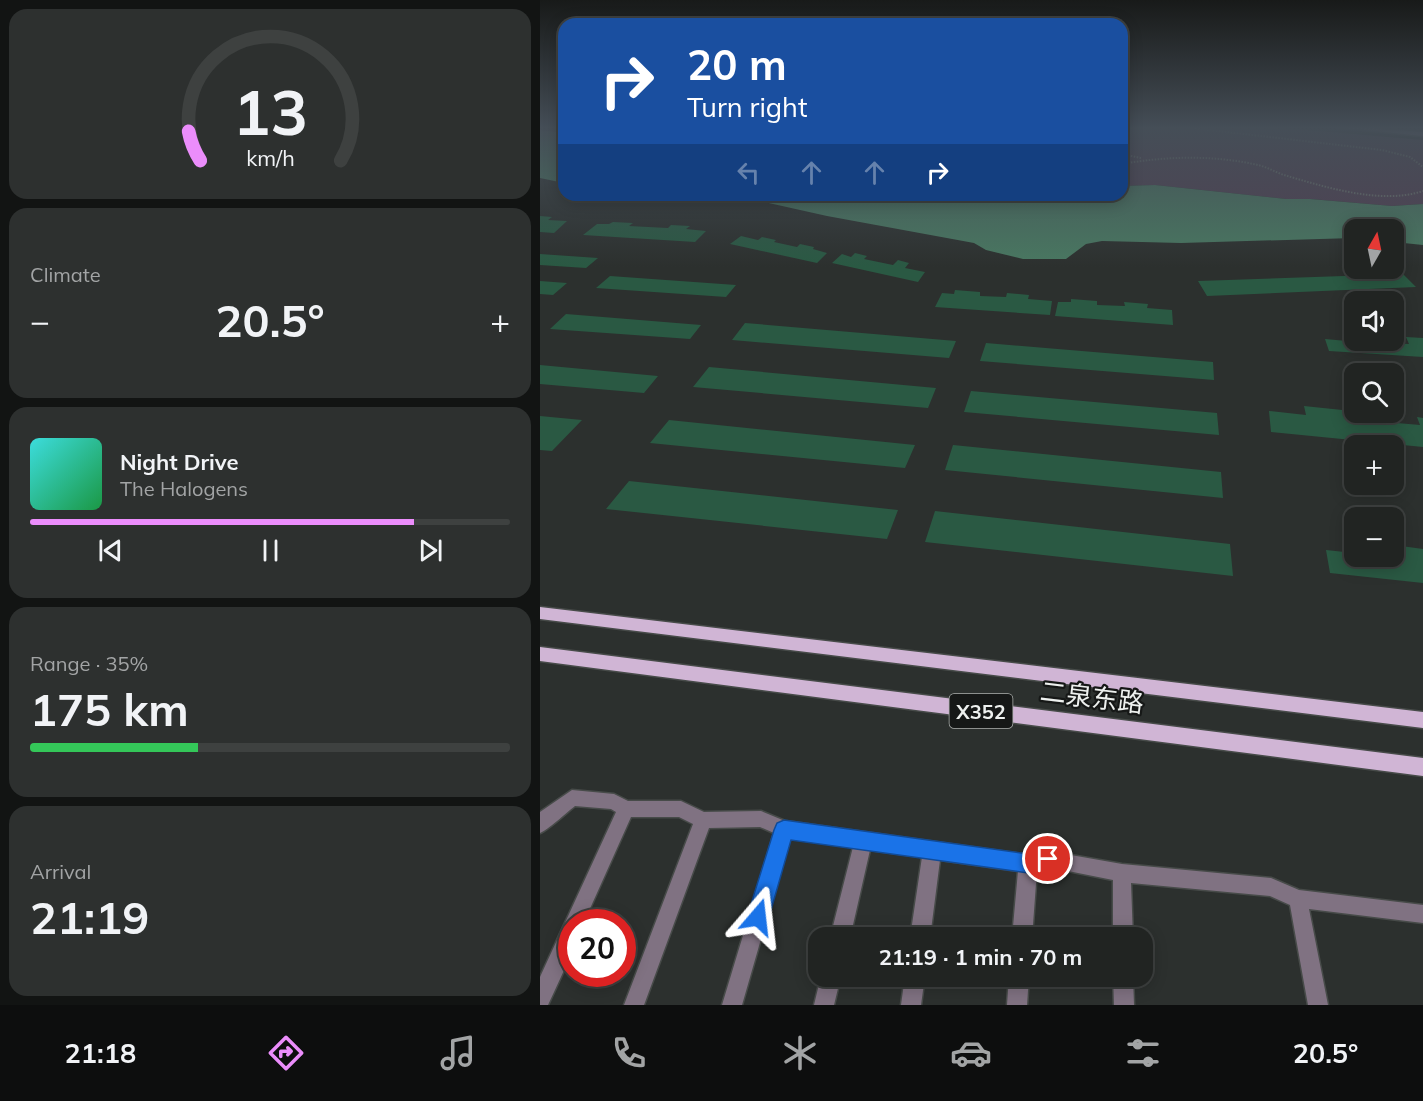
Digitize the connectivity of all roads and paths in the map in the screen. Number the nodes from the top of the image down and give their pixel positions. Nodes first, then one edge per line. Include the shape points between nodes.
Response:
1 (1280, 174) edge
2 (1422, 193) edge
3 (540, 613) edge
4 (540, 654) edge
5 (1423, 720) edge
6 (1423, 767) edge
7 (626, 809) junction
8 (703, 820) junction
9 (540, 825) edge
10 (784, 830) junction
11 (864, 839) junction
12 (932, 849) junction
13 (1028, 864) junction
14 (1122, 873) junction
15 (1298, 898) junction
16 (581, 909) edge
17 (1423, 914) edge
18 (843, 927) edge
19 (921, 927) edge
20 (1024, 927) edge
21 (1123, 927) edge
22 (558, 961) edge
23 (828, 987) edge
24 (913, 987) edge
25 (1018, 987) edge
26 (1123, 987) edge
27 (540, 1000) edge
28 (634, 1005) edge
29 (732, 1005) edge
30 (824, 1005) edge
31 (911, 1005) edge
32 (1017, 1005) edge
33 (1124, 1005) edge
34 (1318, 1005) edge

1 - 2 path via 1355,192
3 - 5 main road, 二泉东路 / X352
4 - 6 main road, 二泉东路 / X352
7 - 8 street via 681,809
7 - 9 street via 614,802 572,798
7 - 16 street
8 - 10 street via 761,819
8 - 28 street
10 - 11 street
10 - 29 street
11 - 12 street
11 - 18 street
12 - 13 street
12 - 19 street
13 - 14 street via 1048,859
13 - 20 street
14 - 15 street via 1271,886
14 - 21 street
15 - 17 street
15 - 34 street
22 - 27 street
23 - 30 street
24 - 31 street
25 - 32 street
26 - 33 street

